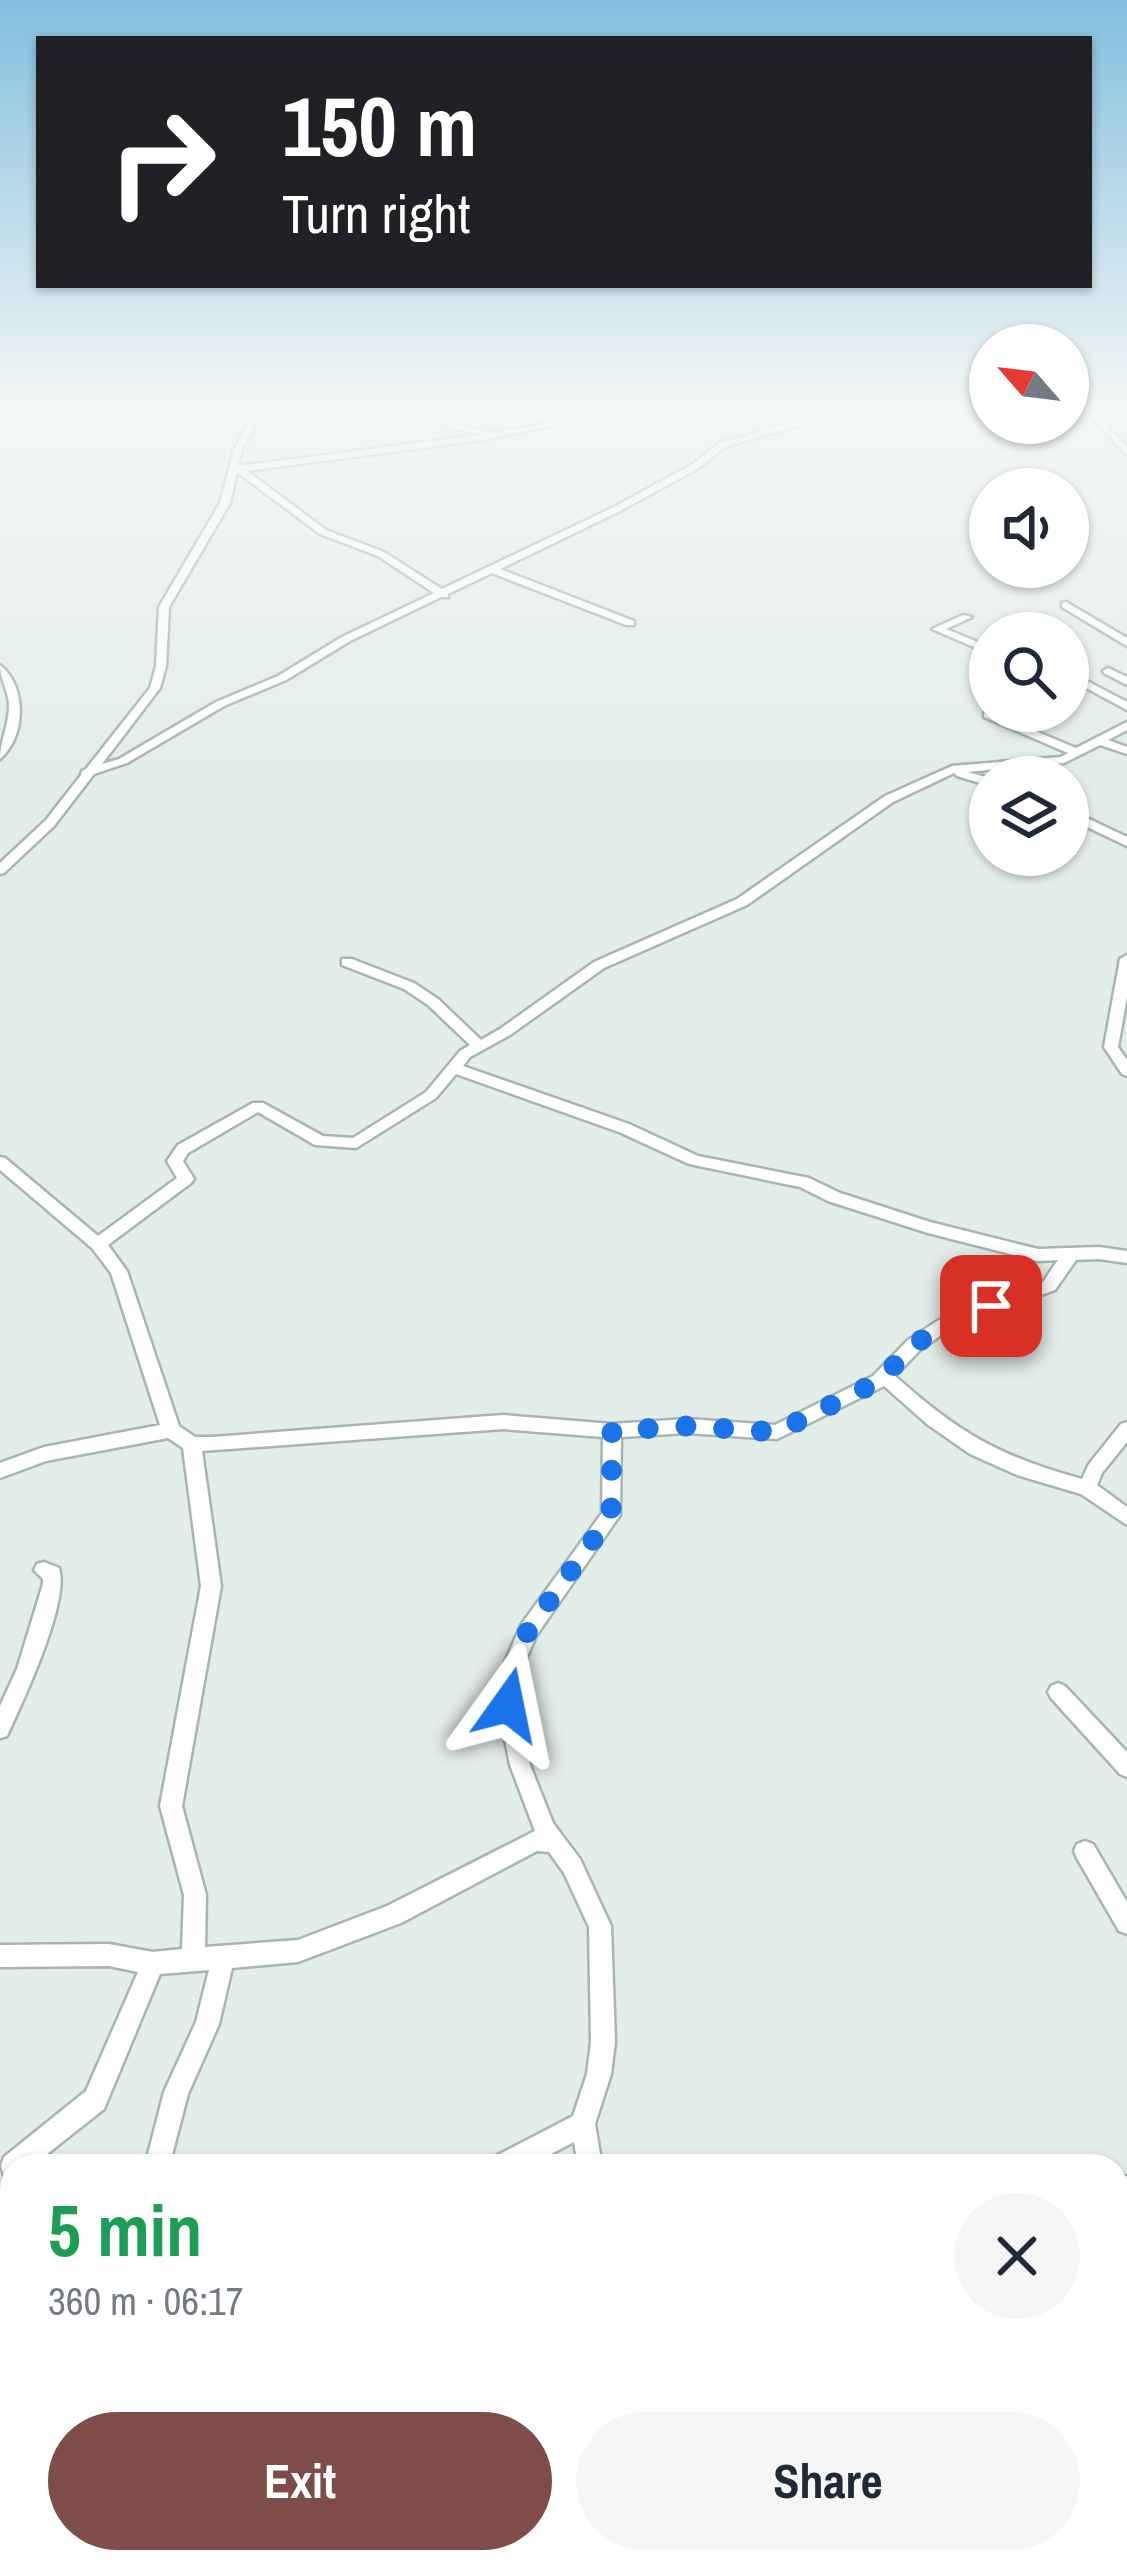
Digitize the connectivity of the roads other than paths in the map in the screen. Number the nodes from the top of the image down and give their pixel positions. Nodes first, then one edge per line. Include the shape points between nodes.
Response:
1 (212, 527) edge
2 (316, 527) edge
3 (576, 527) edge
4 (493, 569) junction
5 (444, 595) junction
6 (1066, 605) dead end
7 (967, 617) dead end
8 (630, 623) dead end
9 (969, 643) edge
10 (1127, 644) edge
11 (0, 668) edge
12 (1108, 671) dead end
13 (1127, 682) edge
14 (1089, 686) edge
15 (1127, 707) edge
16 (1127, 725) edge
17 (1027, 732) edge
18 (1098, 740) junction
19 (1127, 751) edge
20 (1075, 752) junction
21 (0, 756) edge
22 (948, 771) junction
23 (86, 772) junction
24 (969, 776) edge
25 (1089, 823) edge
26 (1127, 842) edge
27 (0, 870) edge
28 (1127, 958) edge
29 (347, 962) dead end
30 (479, 1046) junction
31 (453, 1068) junction
32 (1127, 1070) edge
33 (0, 1162) edge
34 (98, 1244) junction
35 (1070, 1256) junction
36 (1127, 1257) edge
37 (884, 1376) junction
38 (1127, 1429) edge
39 (171, 1430) junction
40 (612, 1431) junction
41 (192, 1444) junction
42 (0, 1471) edge
43 (1087, 1488) junction
44 (1127, 1516) edge
45 (44, 1570) dead end
46 (1058, 1692) dead end
47 (0, 1729) edge
48 (1127, 1766) edge
49 (555, 1842) junction
50 (1085, 1851) dead end
51 (1127, 1923) edge
52 (0, 1956) edge
53 (194, 1957) junction
54 (223, 1958) junction
55 (152, 1964) junction
56 (583, 2125) junction
57 (27, 2154) edge
58 (160, 2154) edge
59 (526, 2154) edge
60 (588, 2154) edge

1 - 23 street via 164,608 155,688
2 - 5 street via 381,554
3 - 4 street
4 - 5 street
4 - 8 street
5 - 23 street via 220,704 123,761
6 - 10 street
7 - 9 street via 937,629
11 - 21 street via 16,702
12 - 13 street
14 - 15 street
16 - 18 street
17 - 20 street
18 - 19 street
18 - 20 street
20 - 22 street via 1051,763
22 - 24 street
22 - 30 street via 870,811 730,909 599,965
23 - 27 street via 50,823
25 - 26 street
28 - 32 street via 1111,1047
29 - 30 street via 409,986
30 - 31 street
31 - 34 street via 425,1100 346,1145 320,1141 253,1106 179,1152 175,1166 186,1179
31 - 35 street via 714,1166 804,1182 1007,1248
33 - 34 street
34 - 39 street via 118,1271
35 - 36 street
35 - 37 street via 1049,1286 945,1324
37 - 40 street via 777,1432
37 - 43 street via 966,1446
38 - 43 street
39 - 41 street
39 - 42 street via 44,1454
40 - 41 street via 502,1422
40 - 49 street via 611,1515 540,1610 510,1683 520,1765
41 - 53 street via 211,1586 170,1806 195,1895
43 - 44 street
45 - 47 street via 53,1584
46 - 48 street
49 - 54 street via 535,1840 332,1941
49 - 56 street via 600,1926 603,2042
50 - 51 street
52 - 55 street via 109,1955
53 - 54 street
53 - 55 street
54 - 58 street
55 - 57 street via 95,2100
56 - 59 street
56 - 60 street

